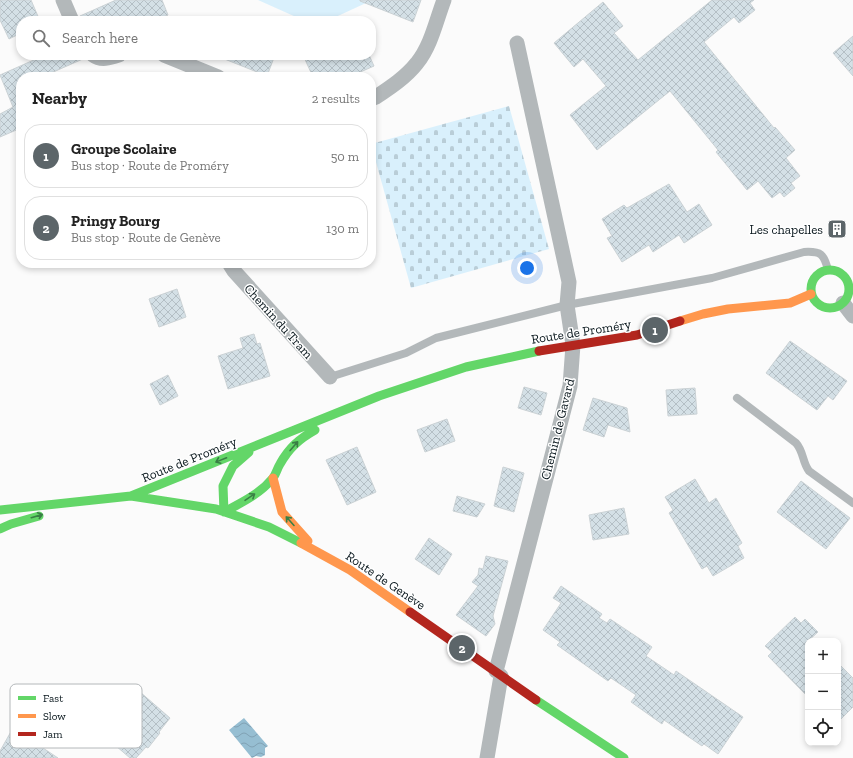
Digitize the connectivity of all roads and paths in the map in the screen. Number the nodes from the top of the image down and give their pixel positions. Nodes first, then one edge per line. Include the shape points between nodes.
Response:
1 (63, 0) edge
2 (444, 0) edge
3 (70, 16) edge
4 (517, 43) dead end
5 (176, 60) edge
6 (206, 72) edge
7 (376, 97) edge
8 (232, 268) edge
9 (828, 270) junction
10 (850, 282) edge
11 (811, 294) junction
12 (843, 303) junction
13 (567, 305) junction
14 (853, 316) edge
15 (573, 345) junction
16 (330, 377) joint
17 (379, 396) junction
18 (737, 398) dead end
19 (257, 445) junction
20 (273, 478) junction
21 (131, 496) junction
22 (103, 498) junction
23 (853, 503) edge
24 (0, 510) edge
25 (224, 512) junction
26 (0, 529) edge
27 (316, 550) junction
28 (498, 674) junction
29 (486, 758) edge
30 (624, 758) edge

1 - 3 street
2 - 7 street via 425,50 417,63 403,78
4 - 13 street, Chemin de Gavard via 569,282
5 - 6 street
8 - 16 street, Chemin du Tram
9 - 10 street via 840,273
9 - 11 street via 814,278
9 - 13 lane via 820,254 804,252 712,278
10 - 12 street
11 - 12 street via 816,303 824,308 834,308
11 - 15 street, Route de Proméry via 790,303 728,309 703,314 655,330
12 - 14 street
13 - 15 street, Chemin de Gavard
13 - 16 lane via 436,338 406,353
15 - 17 street, Route de Proméry via 466,367
15 - 28 street, Chemin de Gavard via 570,386
17 - 19 street, Route de Proméry
20 -> 17 street, Route de Proméry via 280,464 301,438
18 - 23 lane via 796,443 803,452 809,471
19 -> 21 street, Route de Proméry
19 - 25 street, Route de Proméry via 233,466 223,486
25 -> 20 street, Route de Proméry via 250,498
27 -> 20 street via 282,512
21 - 22 street, Route de Genève
21 - 25 street, Route de Genève
22 - 24 street, Route de Genève
26 -> 22 street, Route de Genève
25 - 27 street, Route de Genève via 269,527
27 - 28 street, Route de Genève via 350,570
28 - 29 street, Chemin de Gavard
28 - 30 street, Route de Genève

